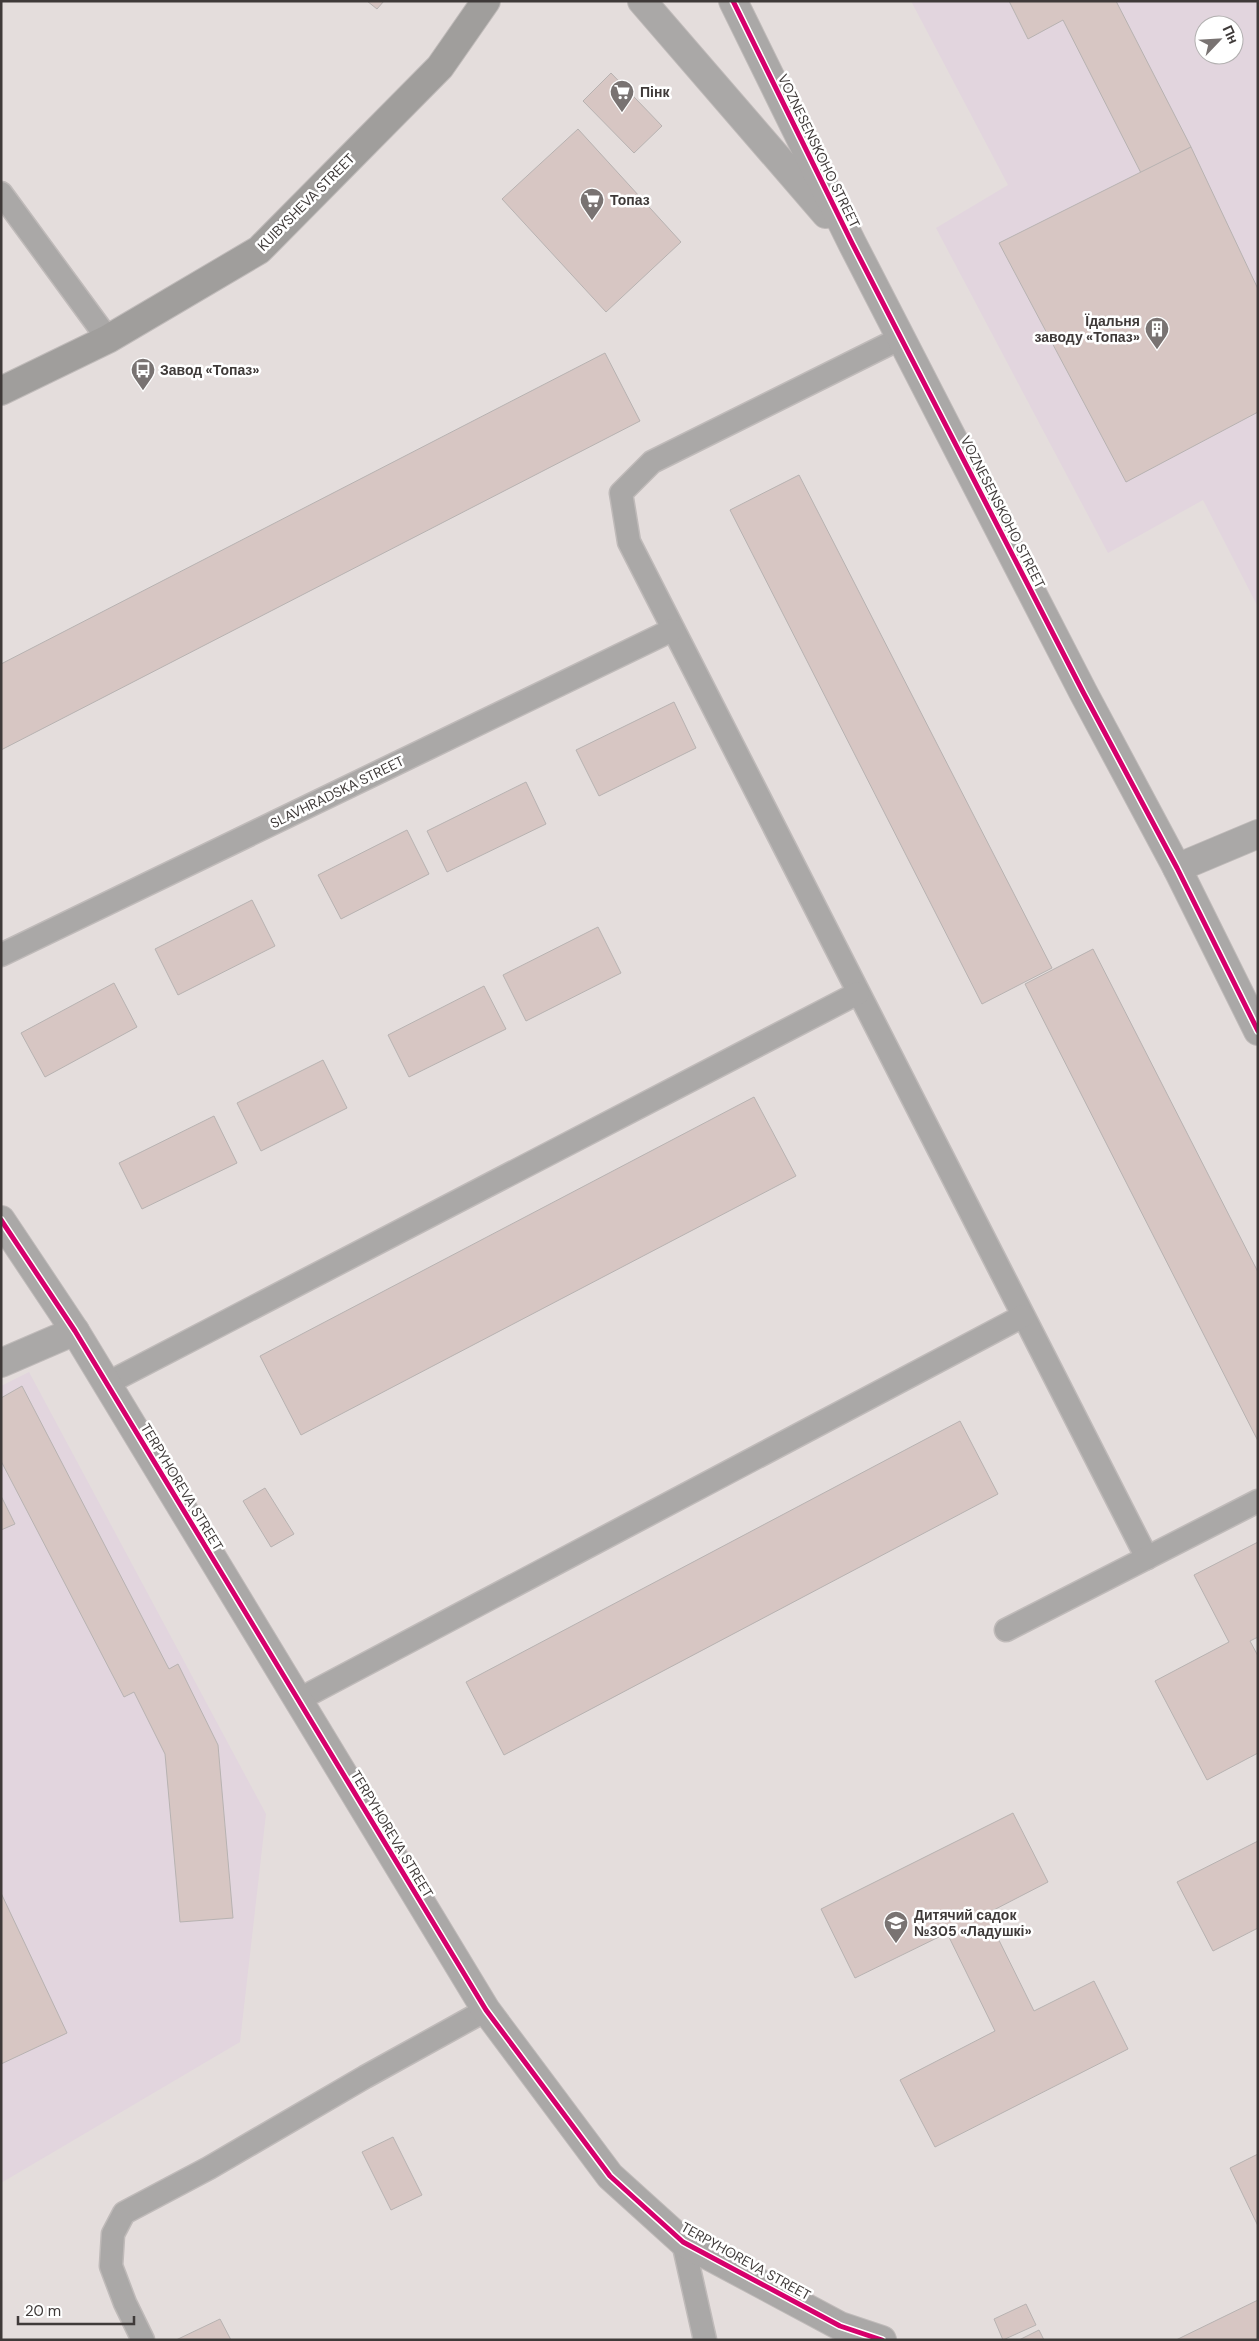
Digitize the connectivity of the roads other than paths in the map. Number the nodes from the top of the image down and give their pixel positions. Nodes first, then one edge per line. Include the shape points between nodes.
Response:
1 (486, 1) edge
2 (642, 1) edge
3 (733, 1) edge
4 (1, 193) edge
5 (852, 243) junction
6 (902, 338) junction
7 (108, 340) junction
8 (1, 390) edge
9 (672, 630) junction
10 (1258, 834) edge
11 (1177, 868) junction
12 (1, 955) edge
13 (858, 993) junction
14 (1258, 1031) edge
15 (1, 1220) edge
16 (1023, 1316) junction
17 (75, 1331) junction
18 (1, 1363) edge
19 (106, 1384) junction
20 (1258, 1501) edge
21 (1147, 1558) junction
22 (1006, 1630) dead end
23 (298, 1700) junction
24 (486, 2010) junction
25 (683, 2242) junction
26 (142, 2340) edge
27 (705, 2340) edge
28 (882, 2340) edge

1 - 7 main road, KUIBYSHEVA STREET via 440,67 259,250
2 - 5 street, VOZNESENSKOHO STREET
3 - 5 street, VOZNESENSKOHO STREET
4 - 7 lane
5 - 6 street, VOZNESENSKOHO STREET
6 - 9 lane via 652,462 621,492 629,542
6 - 11 street, VOZNESENSKOHO STREET
7 - 8 main road, KUIBYSHEVA STREET
9 - 12 lane, SLAVHRADSKA STREET
9 - 13 lane
10 - 11 street
11 - 14 street, VOZNESENSKOHO STREET
13 - 16 lane
13 - 19 lane
15 - 17 street, TERPYHOREVA STREET
16 - 21 lane
16 - 23 lane
17 - 18 street
17 - 19 street, TERPYHOREVA STREET
19 - 23 street, TERPYHOREVA STREET
20 - 21 lane
21 - 22 lane
23 - 24 street, TERPYHOREVA STREET
24 - 25 street, TERPYHOREVA STREET via 610,2176
24 - 26 lane via 124,2213 113,2234 111,2266
25 - 27 lane
25 - 28 street, TERPYHOREVA STREET via 840,2326

